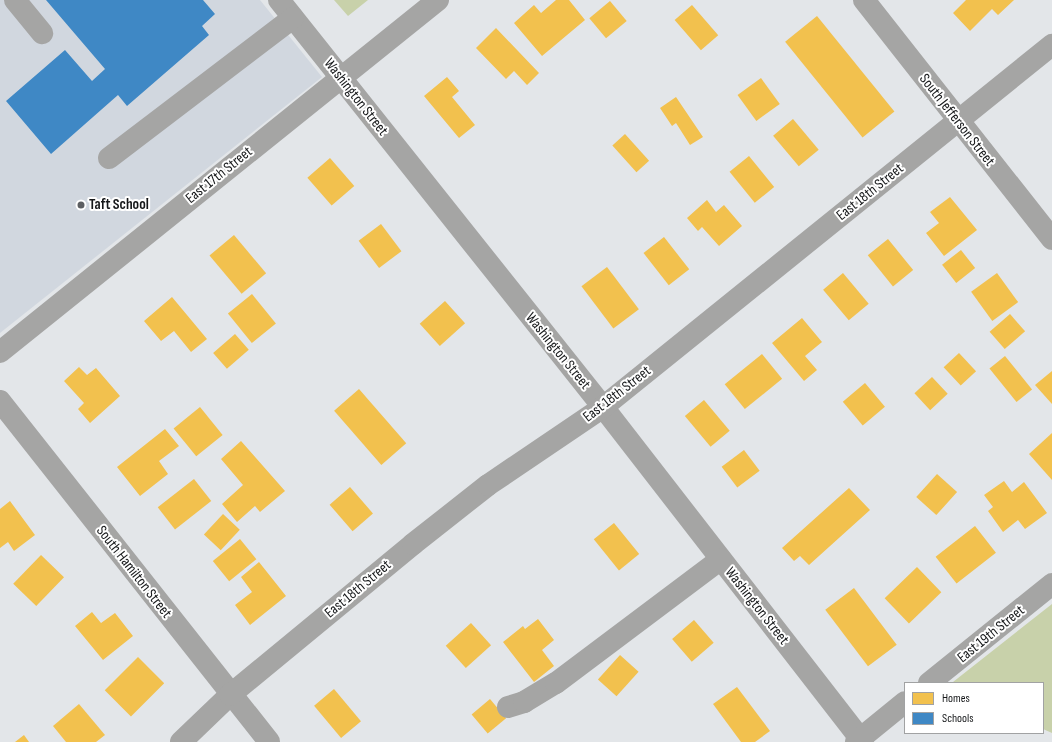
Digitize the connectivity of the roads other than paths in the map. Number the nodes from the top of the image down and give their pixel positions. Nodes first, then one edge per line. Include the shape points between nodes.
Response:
1 (15, 0) edge
2 (279, 0) edge
3 (438, 0) edge
4 (864, 0) edge
5 (293, 18) junction
6 (42, 33) dead end
7 (1052, 45) edge
8 (340, 77) junction
9 (957, 121) junction
10 (109, 158) dead end
11 (1052, 239) edge
12 (0, 352) edge
13 (0, 400) edge
14 (603, 407) junction
15 (721, 559) junction
16 (1052, 584) edge
17 (930, 682) edge
18 (230, 695) junction
19 (904, 703) edge
20 (508, 707) dead end
21 (859, 741) edge
22 (181, 742) edge
23 (269, 742) edge

1 - 6 street
2 - 5 street, Washington Street
3 - 8 street, East 17th Street
4 - 9 street, South Jefferson Street
5 - 8 street, Washington Street
5 - 10 street
7 - 9 street, East 18th Street
8 - 12 street, East 17th Street
8 - 14 street, Washington Street
9 - 11 street, South Jefferson Street
9 - 14 street, East 18th Street
13 - 18 street, South Hamilton Street
14 - 15 street, Washington Street
14 - 18 street, East 18th Street via 488,485
15 - 20 street via 556,682 524,702
15 - 21 street, Washington Street
16 - 17 street, East 19th Street
18 - 22 street, East 18th Street
18 - 23 street, South Hamilton Street
19 - 21 street

